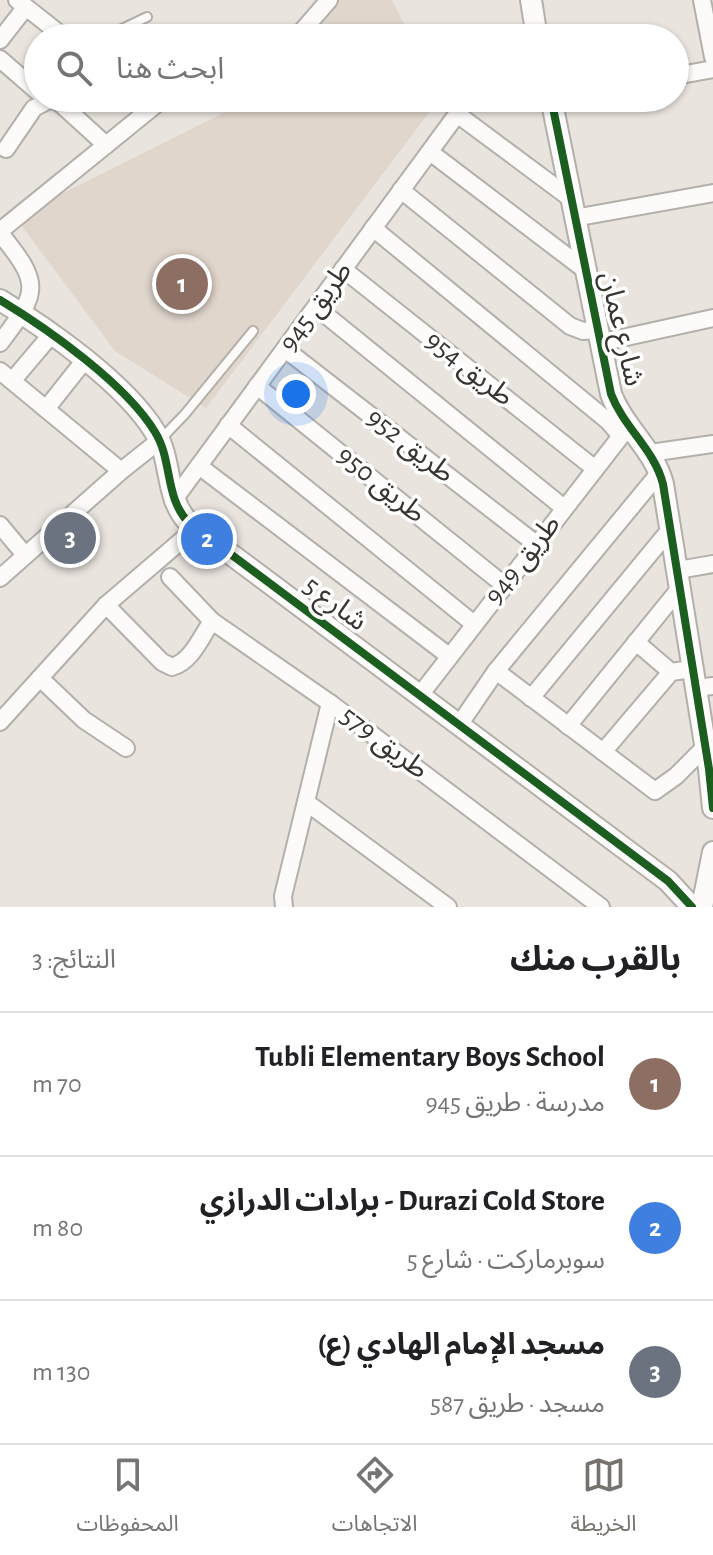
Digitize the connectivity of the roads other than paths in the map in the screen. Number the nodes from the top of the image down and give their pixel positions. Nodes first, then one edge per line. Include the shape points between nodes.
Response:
1 (329, 0) edge
2 (531, 0) edge
3 (702, 0) edge
4 (21, 4) edge
5 (147, 17) dead end
6 (47, 24) edge
7 (132, 24) edge
8 (308, 24) edge
9 (535, 24) edge
10 (0, 40) edge
11 (713, 57) edge
12 (0, 59) edge
13 (713, 69) edge
14 (689, 73) edge
15 (24, 80) edge
16 (30, 112) edge
17 (70, 112) edge
18 (147, 112) edge
19 (554, 112) edge
20 (457, 114) joint
21 (106, 145) junction
22 (6, 149) dead end
23 (430, 152) junction
24 (401, 190) junction
25 (713, 193) edge
26 (572, 208) junction
27 (373, 228) junction
28 (0, 232) edge
29 (343, 269) junction
30 (585, 270) junction
31 (0, 300) edge
32 (316, 307) junction
33 (22, 314) junction
34 (713, 318) edge
35 (253, 331) dead end
36 (51, 335) junction
37 (598, 336) junction
38 (0, 343) edge
39 (285, 349) junction
40 (84, 361) junction
41 (6, 376) edge
42 (257, 386) junction
43 (46, 409) junction
44 (228, 425) junction
45 (625, 431) junction
46 (160, 440) junction
47 (713, 444) edge
48 (650, 453) junction
49 (199, 466) junction
50 (594, 468) junction
51 (121, 471) junction
52 (660, 472) junction
53 (173, 501) junction
54 (564, 508) junction
55 (0, 525) edge
56 (672, 527) junction
57 (196, 528) junction
58 (536, 544) junction
59 (25, 555) junction
60 (713, 564) edge
61 (170, 577) dead end
62 (0, 578) edge
63 (679, 579) junction
64 (504, 585) junction
65 (106, 605) junction
66 (212, 621) junction
67 (474, 624) junction
68 (636, 642) junction
69 (449, 656) junction
70 (496, 671) junction
71 (671, 672) junction
72 (40, 678) junction
73 (700, 681) edge
74 (420, 695) junction
75 (531, 698) junction
76 (330, 703) junction
77 (0, 722) edge
78 (459, 725) junction
79 (568, 726) junction
80 (126, 748) dead end
81 (603, 752) junction
82 (709, 756) edge
83 (306, 802) junction
84 (713, 808) edge
85 (713, 852) edge
86 (668, 881) junction
87 (710, 882) edge
88 (284, 907) edge
89 (448, 907) edge
90 (601, 907) edge
91 (692, 907) edge

1 - 8 street
2 - 9 street
3 - 11 street
4 - 6 street
4 - 10 street
5 - 7 lane
12 - 15 street
13 - 14 street
16 - 22 street
17 - 21 street
18 - 21 street
19 - 26 street, شارع عمان
20 - 23 street, طريق 945
20 - 26 street
21 - 28 street
23 - 24 street, طريق 945
23 - 30 street
24 - 27 street, طريق 945
24 - 37 street via 570,326
25 - 26 street
26 - 30 street, شارع عمان
27 - 29 street, طريق 945
27 - 45 street
28 - 33 street via 30,274
29 - 32 street, طريق 945
29 - 50 street, طريق 954
30 - 37 street, شارع عمان
31 - 33 street, شارع 5
32 - 39 street, طريق 945
32 - 54 street
33 - 36 street, شارع 5
33 - 38 street
34 - 37 street
35 - 46 lane
36 - 40 street, شارع 5
36 - 41 street
37 - 45 street, شارع عمان
39 - 42 street, طريق 945
39 - 58 street, طريق 952
40 - 43 street
40 - 46 street, شارع 5 via 135,407
41 - 43 street
42 - 44 street, طريق 945
42 - 64 street, طريق 950
43 - 51 street
44 - 49 street, طريق 945
44 - 67 street
45 - 48 street, شارع عمان
45 - 50 street, طريق 949
46 - 51 street
46 - 53 street, شارع 5
47 - 48 street
48 - 52 street, شارع عمان
49 - 53 street, طريق 945
49 - 69 street
50 - 54 street, طريق 949
51 - 59 street
52 - 56 street, شارع عمان
52 - 70 street
53 - 57 street, شارع 5
54 - 58 street, طريق 949
55 - 59 street
56 - 63 street, شارع عمان
56 - 75 street
57 - 65 street
57 - 74 street, شارع 5
58 - 64 street, طريق 949
59 - 62 street
60 - 63 street
61 - 66 street, طريق 579
63 - 68 street
63 - 73 street, شارع عمان
64 - 67 street, طريق 949
65 - 66 street via 172,667 188,657
65 - 72 street
66 - 76 street, طريق 579
67 - 69 street, طريق 949
68 - 71 street
68 - 79 street
69 - 74 street, طريق 949
70 - 75 street
70 - 78 street
71 - 73 street
71 - 81 street
72 - 77 street
72 - 80 street via 84,720
73 - 82 street, شارع عمان
74 - 78 street, شارع 5
75 - 79 street
76 - 83 street
76 - 90 street, طريق 579
78 - 86 street, شارع 5
79 - 81 street
81 - 82 street via 655,791
82 - 84 street, شارع عمان
83 - 88 street
83 - 89 street
85 - 87 street
86 - 87 street, شارع 5
86 - 91 street, شارع 5

